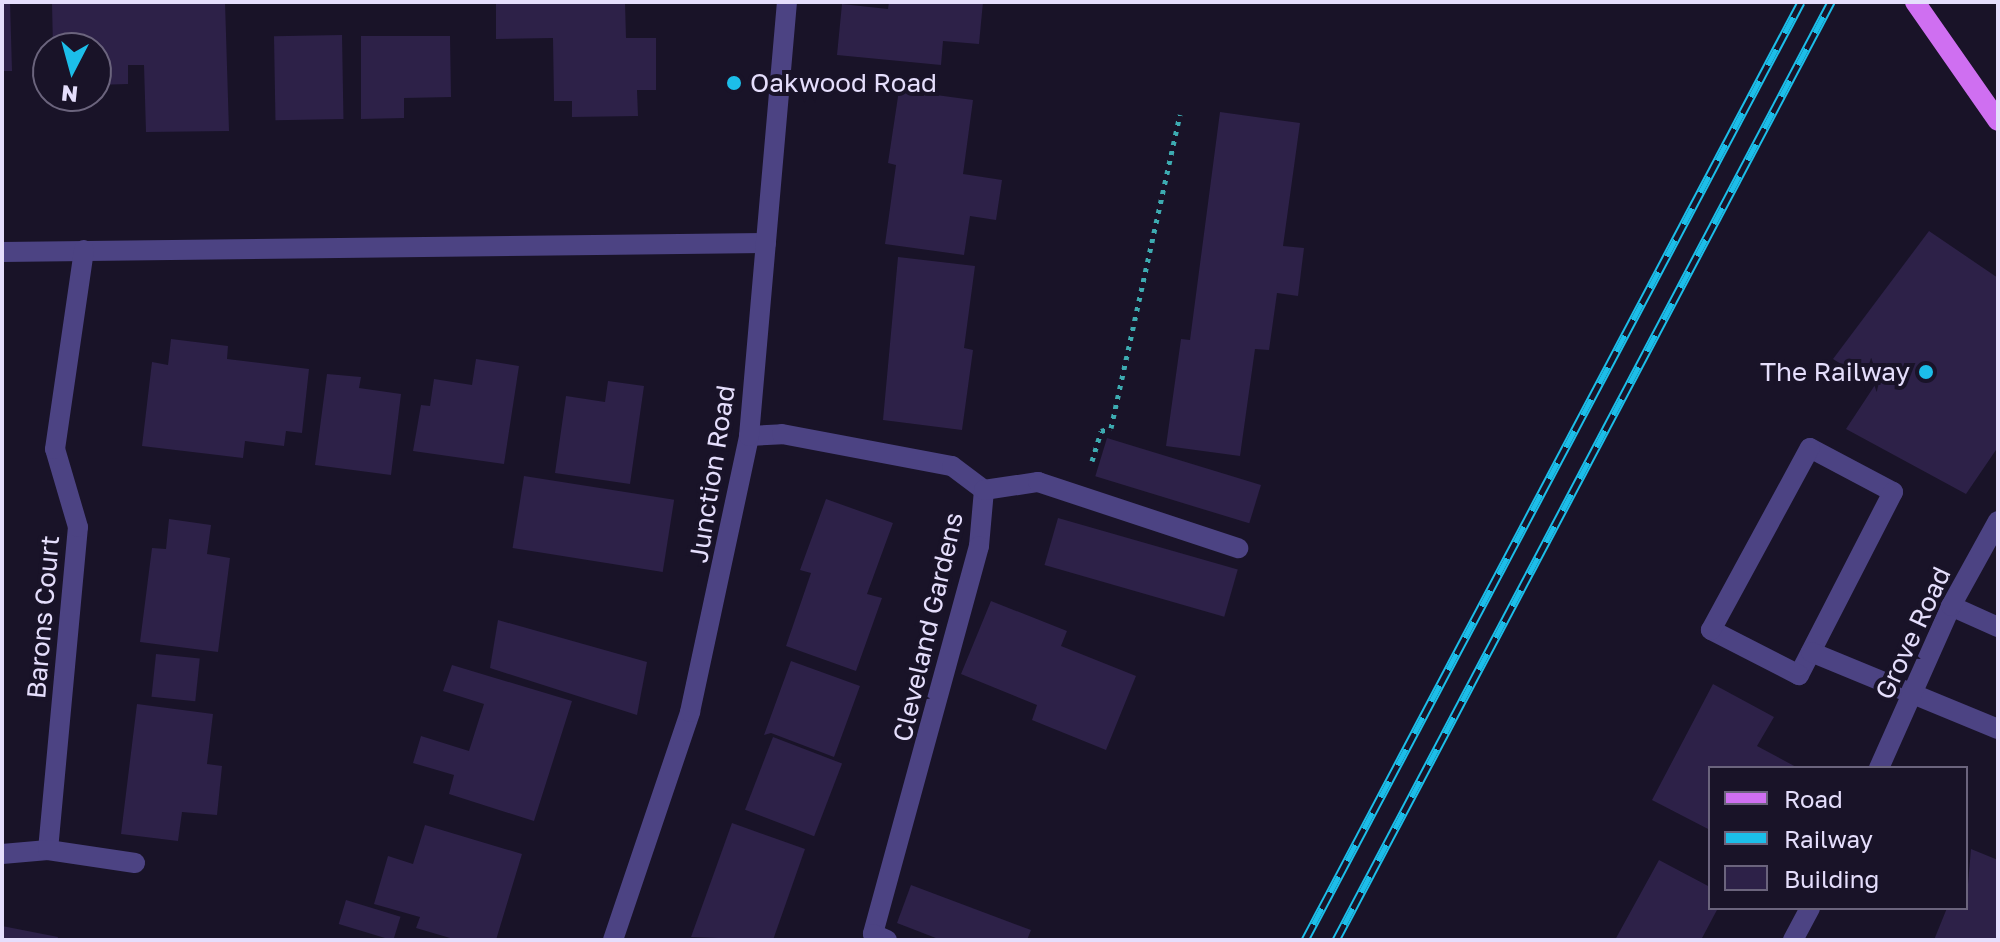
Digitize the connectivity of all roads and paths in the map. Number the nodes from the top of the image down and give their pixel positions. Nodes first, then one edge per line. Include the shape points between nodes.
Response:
1 (787, 2) edge
2 (1915, 2) edge
3 (1180, 114) dead end
4 (1998, 121) edge
5 (766, 243) junction
6 (84, 250) junction
7 (2, 252) edge
8 (749, 436) junction
9 (1038, 482) junction
10 (984, 490) junction
11 (1998, 521) edge
12 (1238, 548) dead end
13 (1951, 606) junction
14 (1998, 627) edge
15 (1811, 652) junction
16 (1913, 694) junction
17 (1998, 729) edge
18 (1880, 766) edge
19 (48, 850) junction
20 (2, 854) edge
21 (135, 863) dead end
22 (1809, 910) edge
23 (613, 940) edge
24 (887, 940) edge
25 (1793, 940) edge

1 - 5 street, Junction Road
2 - 4 main road
3 - 9 path via 1111,428 1101,431 1090,466
5 - 6 street
5 - 8 street, Junction Road
6 - 7 street
6 - 19 street, Barons Court via 55,449 78,527
8 - 10 street, Cleveland Gardens via 782,434 952,466
8 - 23 street, Junction Road via 690,712
9 - 10 street
9 - 12 street
10 - 24 street, Cleveland Gardens via 979,546 873,934
11 - 13 street, Grove Road
13 - 14 street
13 - 16 street, Grove Road
15 - 15 street via 1799,675 1711,630 1810,448 1893,492
15 - 16 street
16 - 17 street
16 - 18 street, Grove Road
19 - 20 street
19 - 21 street
22 - 25 street

